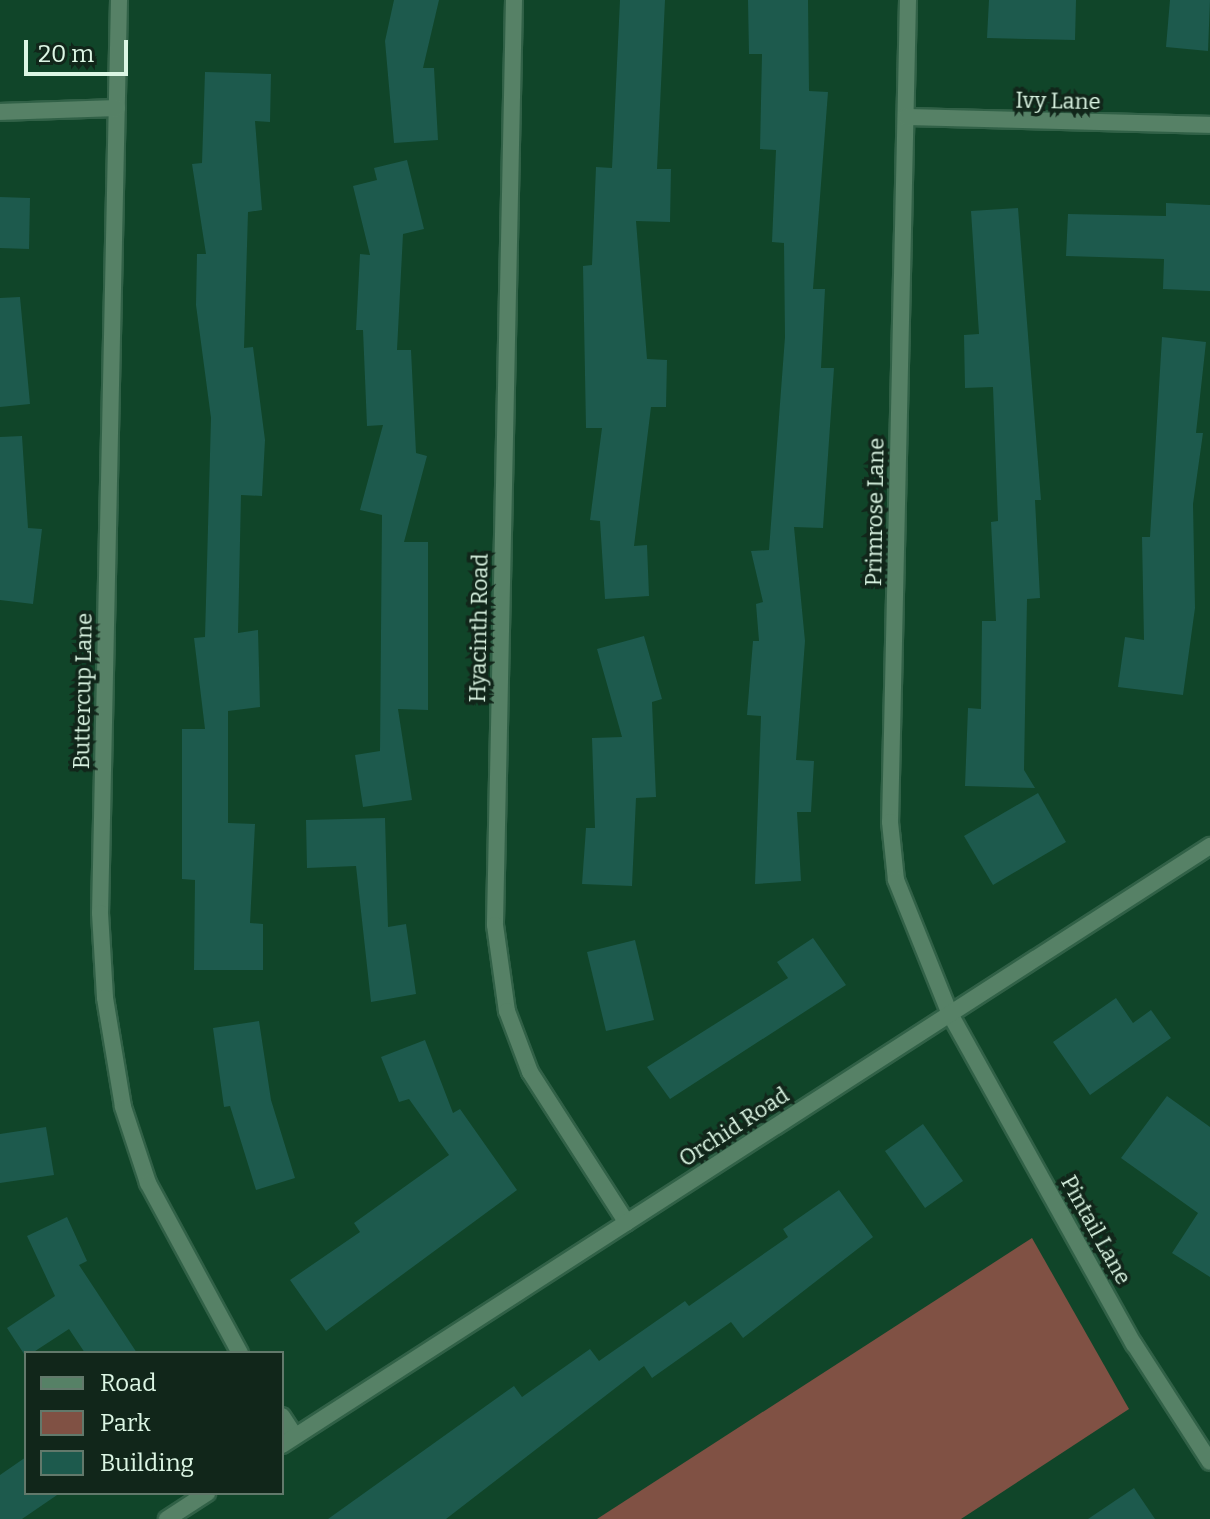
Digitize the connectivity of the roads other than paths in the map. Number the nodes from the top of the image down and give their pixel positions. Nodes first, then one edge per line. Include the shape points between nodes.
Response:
1 (119, 0) edge
2 (514, 0) edge
3 (908, 0) edge
4 (117, 108) junction
5 (0, 112) edge
6 (906, 117) junction
7 (1210, 125) edge
8 (1210, 846) edge
9 (950, 1014) junction
10 (627, 1223) junction
11 (239, 1351) edge
12 (289, 1440) edge
13 (1210, 1462) edge
14 (204, 1495) edge
15 (167, 1519) edge

1 - 4 street, Buttercup Lane
2 - 10 street, Hyacinth Road via 495,925 507,1011 530,1072
3 - 6 street, Primrose Lane
4 - 5 street
4 - 11 street, Buttercup Lane via 100,913 105,998 123,1107 148,1183
6 - 7 street, Ivy Lane
6 - 9 street, Primrose Lane via 890,822 905,912
8 - 9 street, Orchid Road
9 - 10 street, Orchid Road
9 - 13 street, Pintail Lane via 1134,1344
10 - 12 street, Orchid Road
14 - 15 street

